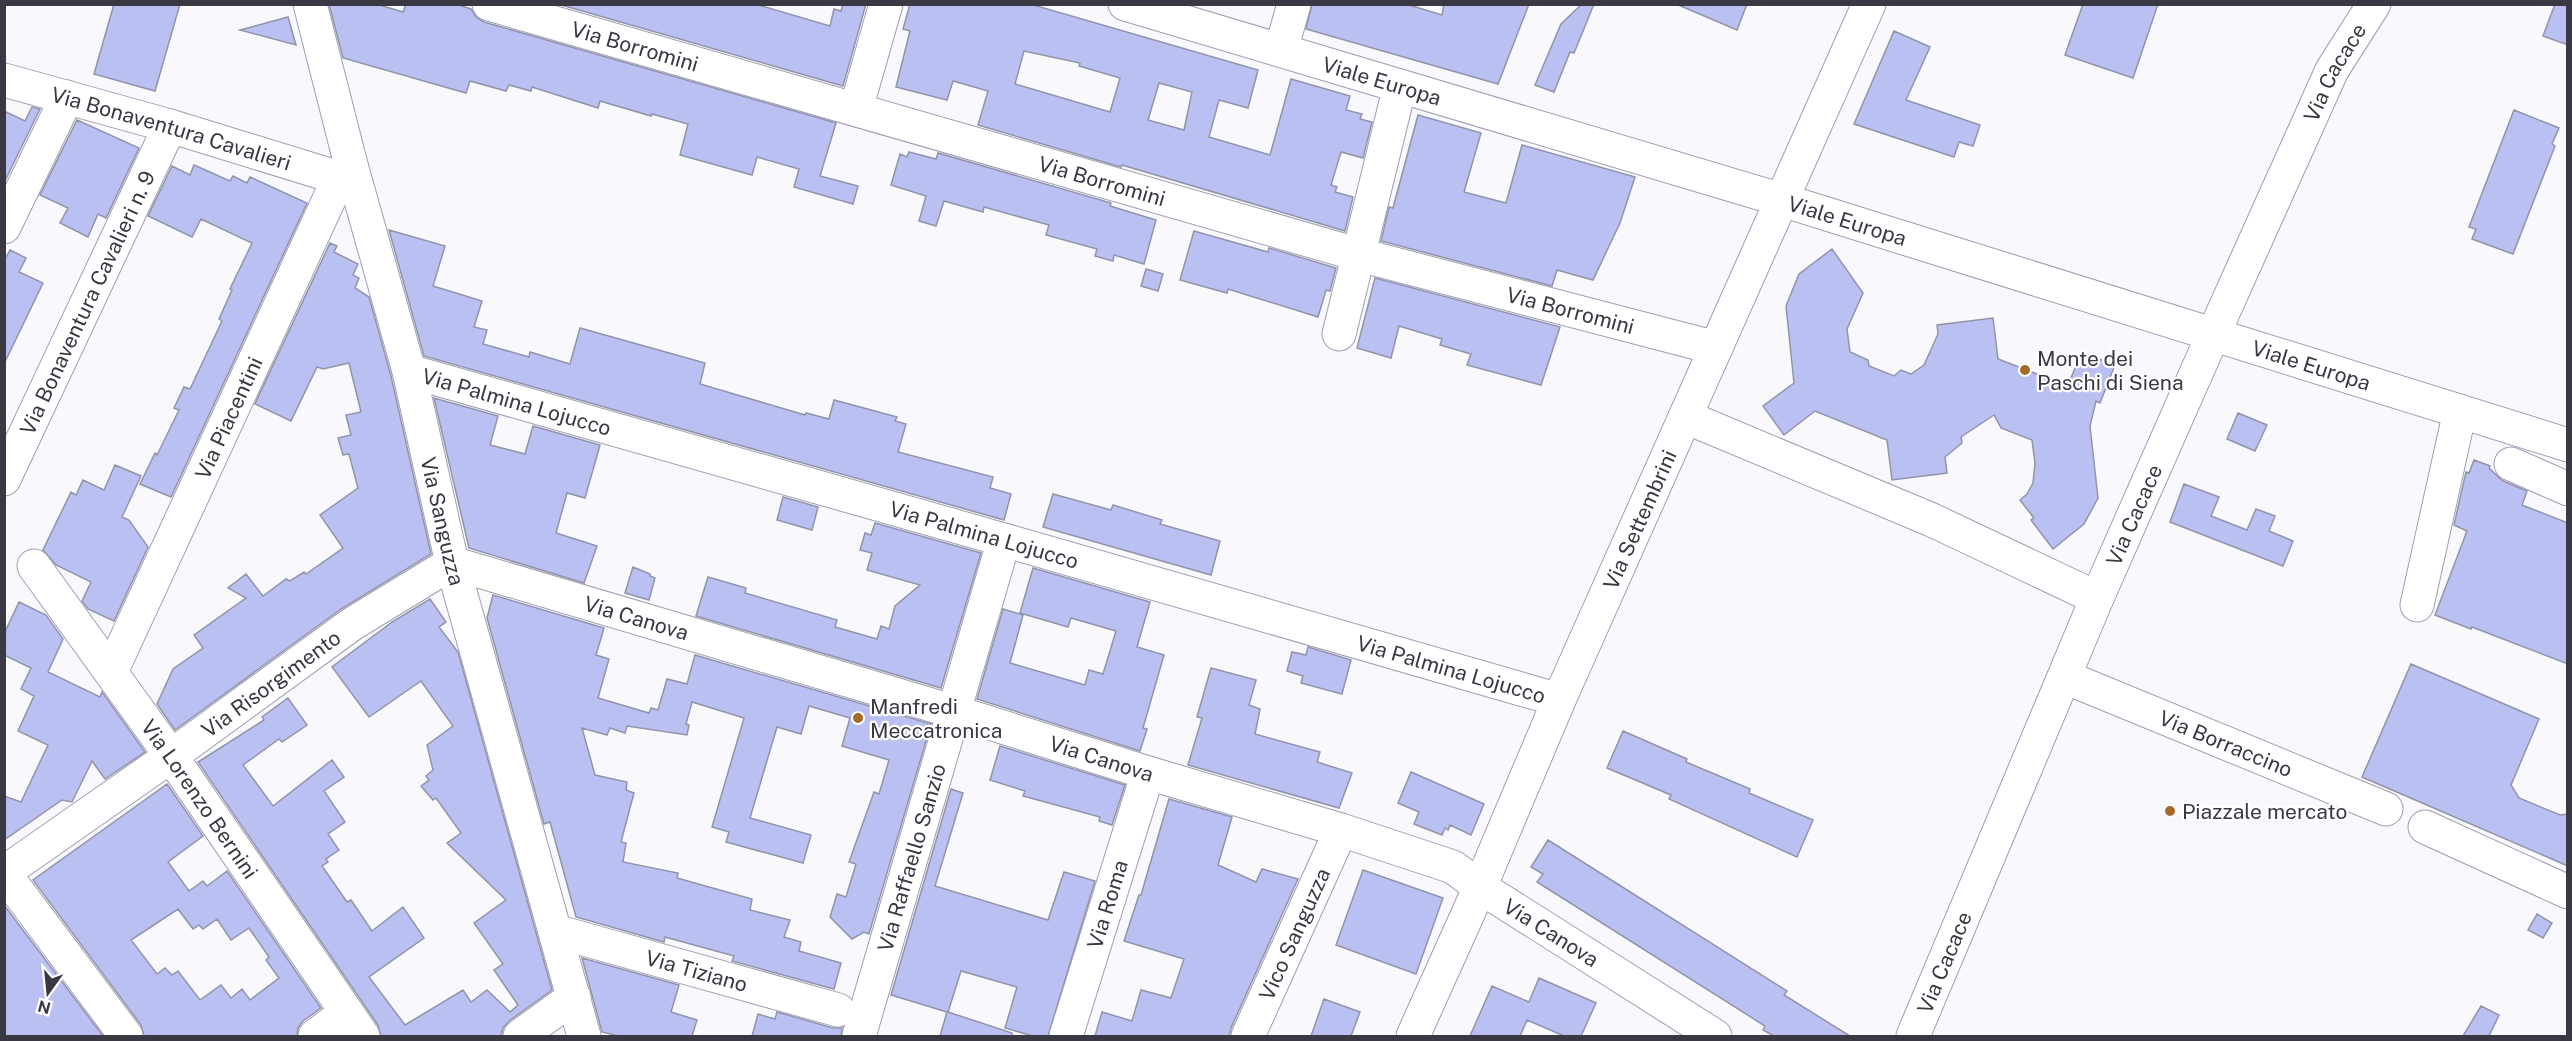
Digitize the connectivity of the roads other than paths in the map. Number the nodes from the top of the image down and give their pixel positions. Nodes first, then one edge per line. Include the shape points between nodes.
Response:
1 (310, 4) edge
2 (489, 4) edge
3 (886, 4) edge
4 (1125, 4) edge
5 (1294, 4) edge
6 (1869, 4) edge
7 (2374, 4) edge
8 (1281, 50) junction
9 (4, 80) edge
10 (1400, 86) junction
11 (67, 97) junction
12 (856, 109) junction
13 (170, 126) junction
14 (345, 172) junction
15 (1782, 200) junction
16 (4, 227) edge
17 (1360, 255) junction
18 (1339, 334) dead end
19 (2213, 335) junction
20 (1716, 348) junction
21 (409, 371) junction
22 (2460, 411) junction
23 (1686, 417) junction
24 (2555, 441) edge
25 (4, 479) edge
26 (2568, 489) edge
27 (1004, 540) junction
28 (452, 563) junction
29 (34, 566) dead end
30 (2097, 598) junction
31 (2417, 605) dead end
32 (111, 672) junction
33 (2065, 677) junction
34 (1559, 700) junction
35 (955, 712) junction
36 (171, 756) junction
37 (1148, 773) junction
38 (2386, 809) dead end
39 (2425, 827) dead end
40 (1341, 830) junction
41 (5, 873) edge
42 (1480, 887) junction
43 (2568, 892) edge
44 (555, 931) junction
45 (574, 998) junction
46 (838, 1010) dead end
47 (355, 1025) edge
48 (126, 1036) edge
49 (315, 1036) edge
50 (520, 1036) edge
51 (584, 1036) edge
52 (858, 1036) edge
53 (1066, 1036) edge
54 (1248, 1036) edge
55 (1413, 1036) edge
56 (1715, 1036) edge
57 (1913, 1036) edge

1 - 14 street, Via Sanguzza
2 - 12 street, Via Borromini
3 - 12 street
4 - 8 street, Viale Europa
5 - 8 street
6 - 15 street, Via Settembrini
7 - 19 street, Via Cacace via 2332,70
8 - 10 street, Viale Europa
9 - 11 street, Via Bonaventura Cavalieri
10 - 15 street, Viale Europa
10 - 17 street
11 - 13 street, Via Bonaventura Cavalieri
11 - 16 street
12 - 17 street, Via Borromini
13 - 14 street, Via Bonaventura Cavalieri
13 - 25 street, Via Bonaventura Cavalieri n. 9
14 - 21 street, Via Sanguzza
14 - 32 street, Via Piacentini
15 - 19 street, Viale Europa
15 - 20 street, Via Settembrini
17 - 18 street
17 - 20 street, Via Borromini
19 - 22 street, Viale Europa
19 - 30 street, Via Cacace
20 - 23 street, Via Settembrini
21 - 27 street, Via Palmina Lojucco
21 - 28 street, Via Sanguzza
22 - 24 street, Viale Europa
22 - 31 street
23 - 30 street via 1932,520
23 - 34 street, Via Settembrini
24 - 26 street via 2522,469
27 - 34 street, Via Palmina Lojucco
27 - 35 street, Via Raffaello Sanzio
28 - 35 street, Via Canova
28 - 36 street, Via Risorgimento via 352,624
28 - 44 street, Via Sanguzza
29 - 32 street, Via Lorenzo Bernini
30 - 33 street, Via Cacace
32 - 36 street, Via Lorenzo Bernini
33 - 38 street, Via Borraccino
33 - 57 street, Via Cacace
34 - 42 street, Via Settembrini
35 - 37 street, Via Canova
35 - 52 street, Via Raffaello Sanzio
36 - 41 street, Via Risorgimento
36 - 47 street, Via Lorenzo Bernini
37 - 40 street, Via Canova
37 - 53 street, Via Roma
39 - 43 street
40 - 42 street, Via Canova via 1453,867
40 - 54 street, Vico Sanguzza
41 - 48 street
42 - 55 street, Via Settembrini
42 - 56 street, Via Canova
44 - 45 street, Via Sanguzza
44 - 46 street, Via Tiziano
45 - 50 street
45 - 51 street, Via Sanguzza
47 - 49 street

